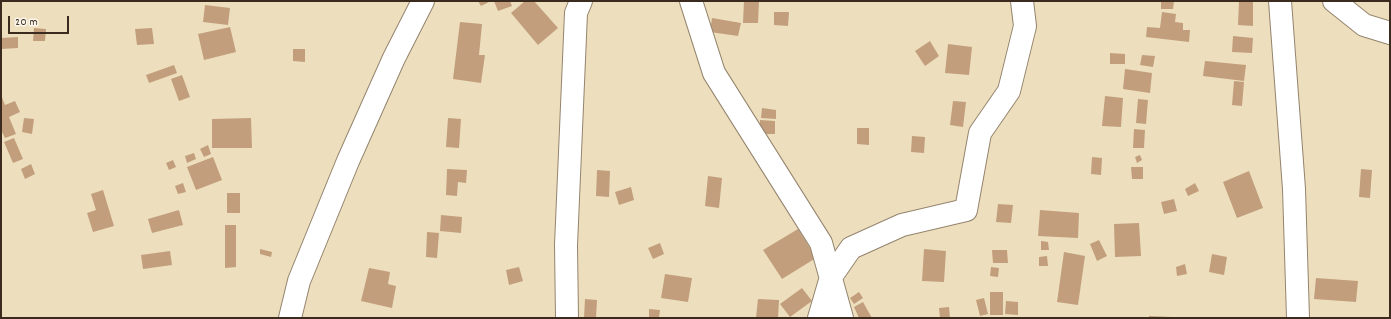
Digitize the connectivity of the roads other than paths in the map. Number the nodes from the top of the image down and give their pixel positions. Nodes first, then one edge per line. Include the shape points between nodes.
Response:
1 (423, 1) edge
2 (581, 1) edge
3 (692, 1) edge
4 (1022, 1) edge
5 (1280, 1) edge
6 (1334, 1) edge
7 (1390, 32) edge
8 (830, 277) junction
9 (290, 318) edge
10 (567, 318) edge
11 (819, 318) edge
12 (842, 318) edge
13 (1298, 318) edge

1 - 9 street via 394,58 348,161 299,281
2 - 10 street via 576,13 566,245
3 - 8 street via 714,73 821,243
4 - 8 street via 1025,26 1010,91 980,133 966,210 902,225 851,248
5 - 13 street via 1294,189
6 - 7 street via 1364,25
8 - 11 street
8 - 12 street

